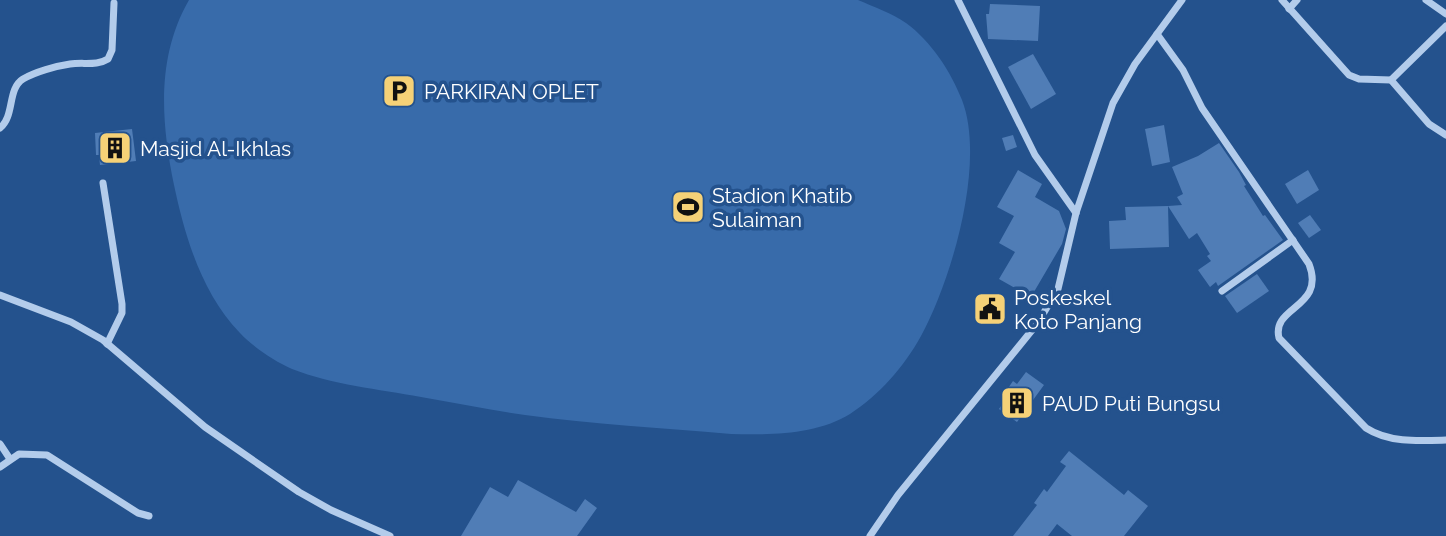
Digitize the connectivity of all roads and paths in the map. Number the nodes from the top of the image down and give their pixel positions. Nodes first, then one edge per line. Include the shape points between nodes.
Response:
1 (958, 0) edge
2 (1282, 0) edge
3 (1297, 0) edge
4 (1426, 0) edge
5 (1180, 1) edge
6 (114, 3) dead end
7 (1289, 9) junction
8 (1446, 14) edge
9 (1446, 26) edge
10 (1157, 34) junction
11 (1391, 80) junction
12 (0, 128) edge
13 (1446, 135) edge
14 (103, 183) dead end
15 (1076, 214) junction
16 (1293, 240) junction
17 (1222, 291) dead end
18 (0, 295) edge
19 (107, 344) junction
20 (1446, 440) edge
21 (0, 444) edge
22 (10, 459) junction
23 (0, 467) edge
24 (149, 516) dead end
25 (390, 536) edge
26 (870, 536) edge

1 - 15 street via 1034,155
2 - 7 street
3 - 7 street
4 - 8 street
5 - 10 street
6 - 12 street via 108,59 64,65 23,79
7 - 11 street via 1349,75
9 - 11 street
10 - 15 street via 1113,103
10 - 16 street
11 - 13 street via 1429,124
14 - 19 street via 122,304
15 - 26 street via 1058,289 1037,324
16 - 17 street
16 - 20 street via 1309,264 1314,284 1280,323 1277,333 1281,341 1377,435
18 - 19 street via 71,322
19 - 25 street via 205,427 299,492
21 - 22 street
22 - 23 street
22 - 24 street via 19,454 47,455

